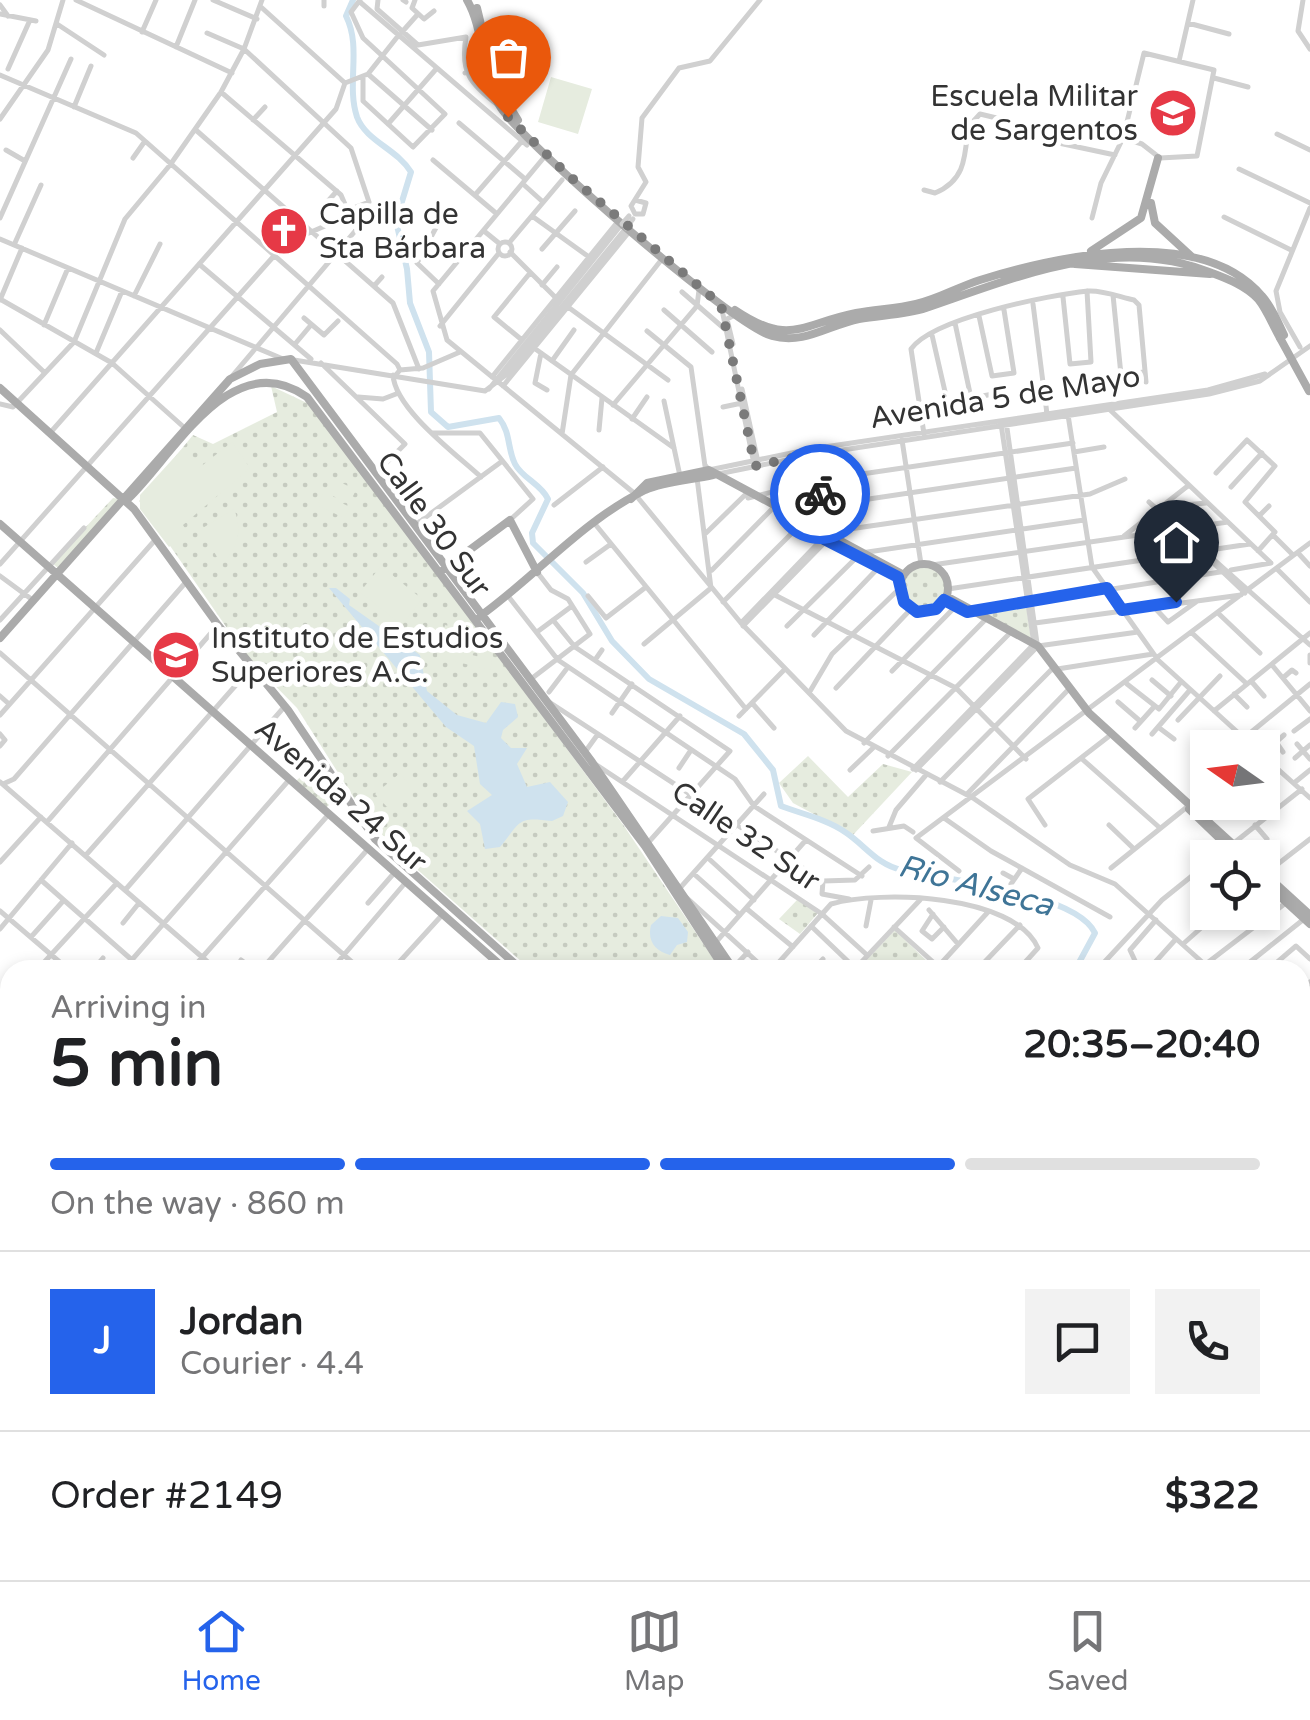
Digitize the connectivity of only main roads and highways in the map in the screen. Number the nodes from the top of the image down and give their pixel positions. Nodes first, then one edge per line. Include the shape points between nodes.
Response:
1 (470, 0) edge
2 (1086, 253) junction
3 (1196, 259) junction
4 (1038, 268) junction
5 (1286, 336) junction
6 (249, 368) junction
7 (307, 380) junction
8 (254, 383) junction
9 (0, 388) edge
10 (298, 390) junction
11 (1310, 390) edge
12 (187, 430) junction
13 (706, 473) junction
14 (374, 475) junction
15 (138, 489) junction
16 (634, 496) junction
17 (123, 500) junction
18 (134, 509) junction
19 (0, 524) edge
20 (540, 569) junction
21 (444, 570) junction
22 (57, 574) junction
23 (901, 581) junction
24 (946, 595) junction
25 (969, 611) junction
26 (478, 617) junction
27 (0, 638) edge
28 (1087, 714) junction
29 (1171, 790) junction
30 (1226, 840) edge
31 (1227, 840) edge
32 (648, 844) junction
33 (1280, 891) edge
34 (1280, 894) edge
35 (1309, 917) edge
36 (495, 960) edge
37 (511, 960) edge
38 (725, 960) edge
39 (726, 960) edge

1 - 4 main road via 495,83 514,116 596,193 754,322 778,332 809,330
1 - 4 main road via 500,107 664,257 765,334 799,338 927,308
2 - 3 main road
2 - 3 main road via 1139,220 1160,158 1152,218
2 - 4 main road
3 - 5 main road via 1250,284
4 - 5 main road via 1096,259 1168,260 1221,276 1258,299
5 - 11 main road, bridge
6 - 7 main road, Calle 30 Sur via 286,359
6 - 8 main road
6 - 12 main road via 230,379
7 - 10 main road
7 - 14 main road, Calle 30 Sur
8 - 10 main road
8 - 12 main road via 226,394
9 - 17 main road, Avenida 24 Sur
10 - 14 main road, Calle 30 Sur
12 - 15 main road
12 - 17 main road
13 - 16 main road, Avenida 5 de Mayo
13 - 16 main road, Avenida 5 de Mayo via 647,483
13 - 23 main road
14 - 21 main road, Calle 30 Sur
14 - 21 main road, Calle 30 Sur
15 - 17 main road
15 - 18 main road
16 - 20 main road
17 - 18 main road, Avenida 24 Sur
17 - 22 main road
18 - 37 main road, Avenida 24 Sur via 285,706 376,840
19 - 22 main road, Avenida 24 Sur
20 - 21 main road via 510,520
20 - 26 main road
21 - 26 main road, Calle 30 Sur
22 - 27 main road
22 - 36 main road, Avenida 24 Sur
23 - 24 main road via 912,609 930,612
23 - 24 main road via 920,564 932,566 942,572
24 - 25 main road
24 - 25 main road
25 - 28 main road via 1035,647
26 - 32 main road, Calle 30 Sur
26 - 32 main road, Calle 30 Sur via 548,696
28 - 29 main road
28 - 29 main road
29 - 30 main road
29 - 31 main road
32 - 38 main road, Calle 30 Sur
32 - 39 main road, Calle 30 Sur
33 - 35 main road
34 - 35 main road

